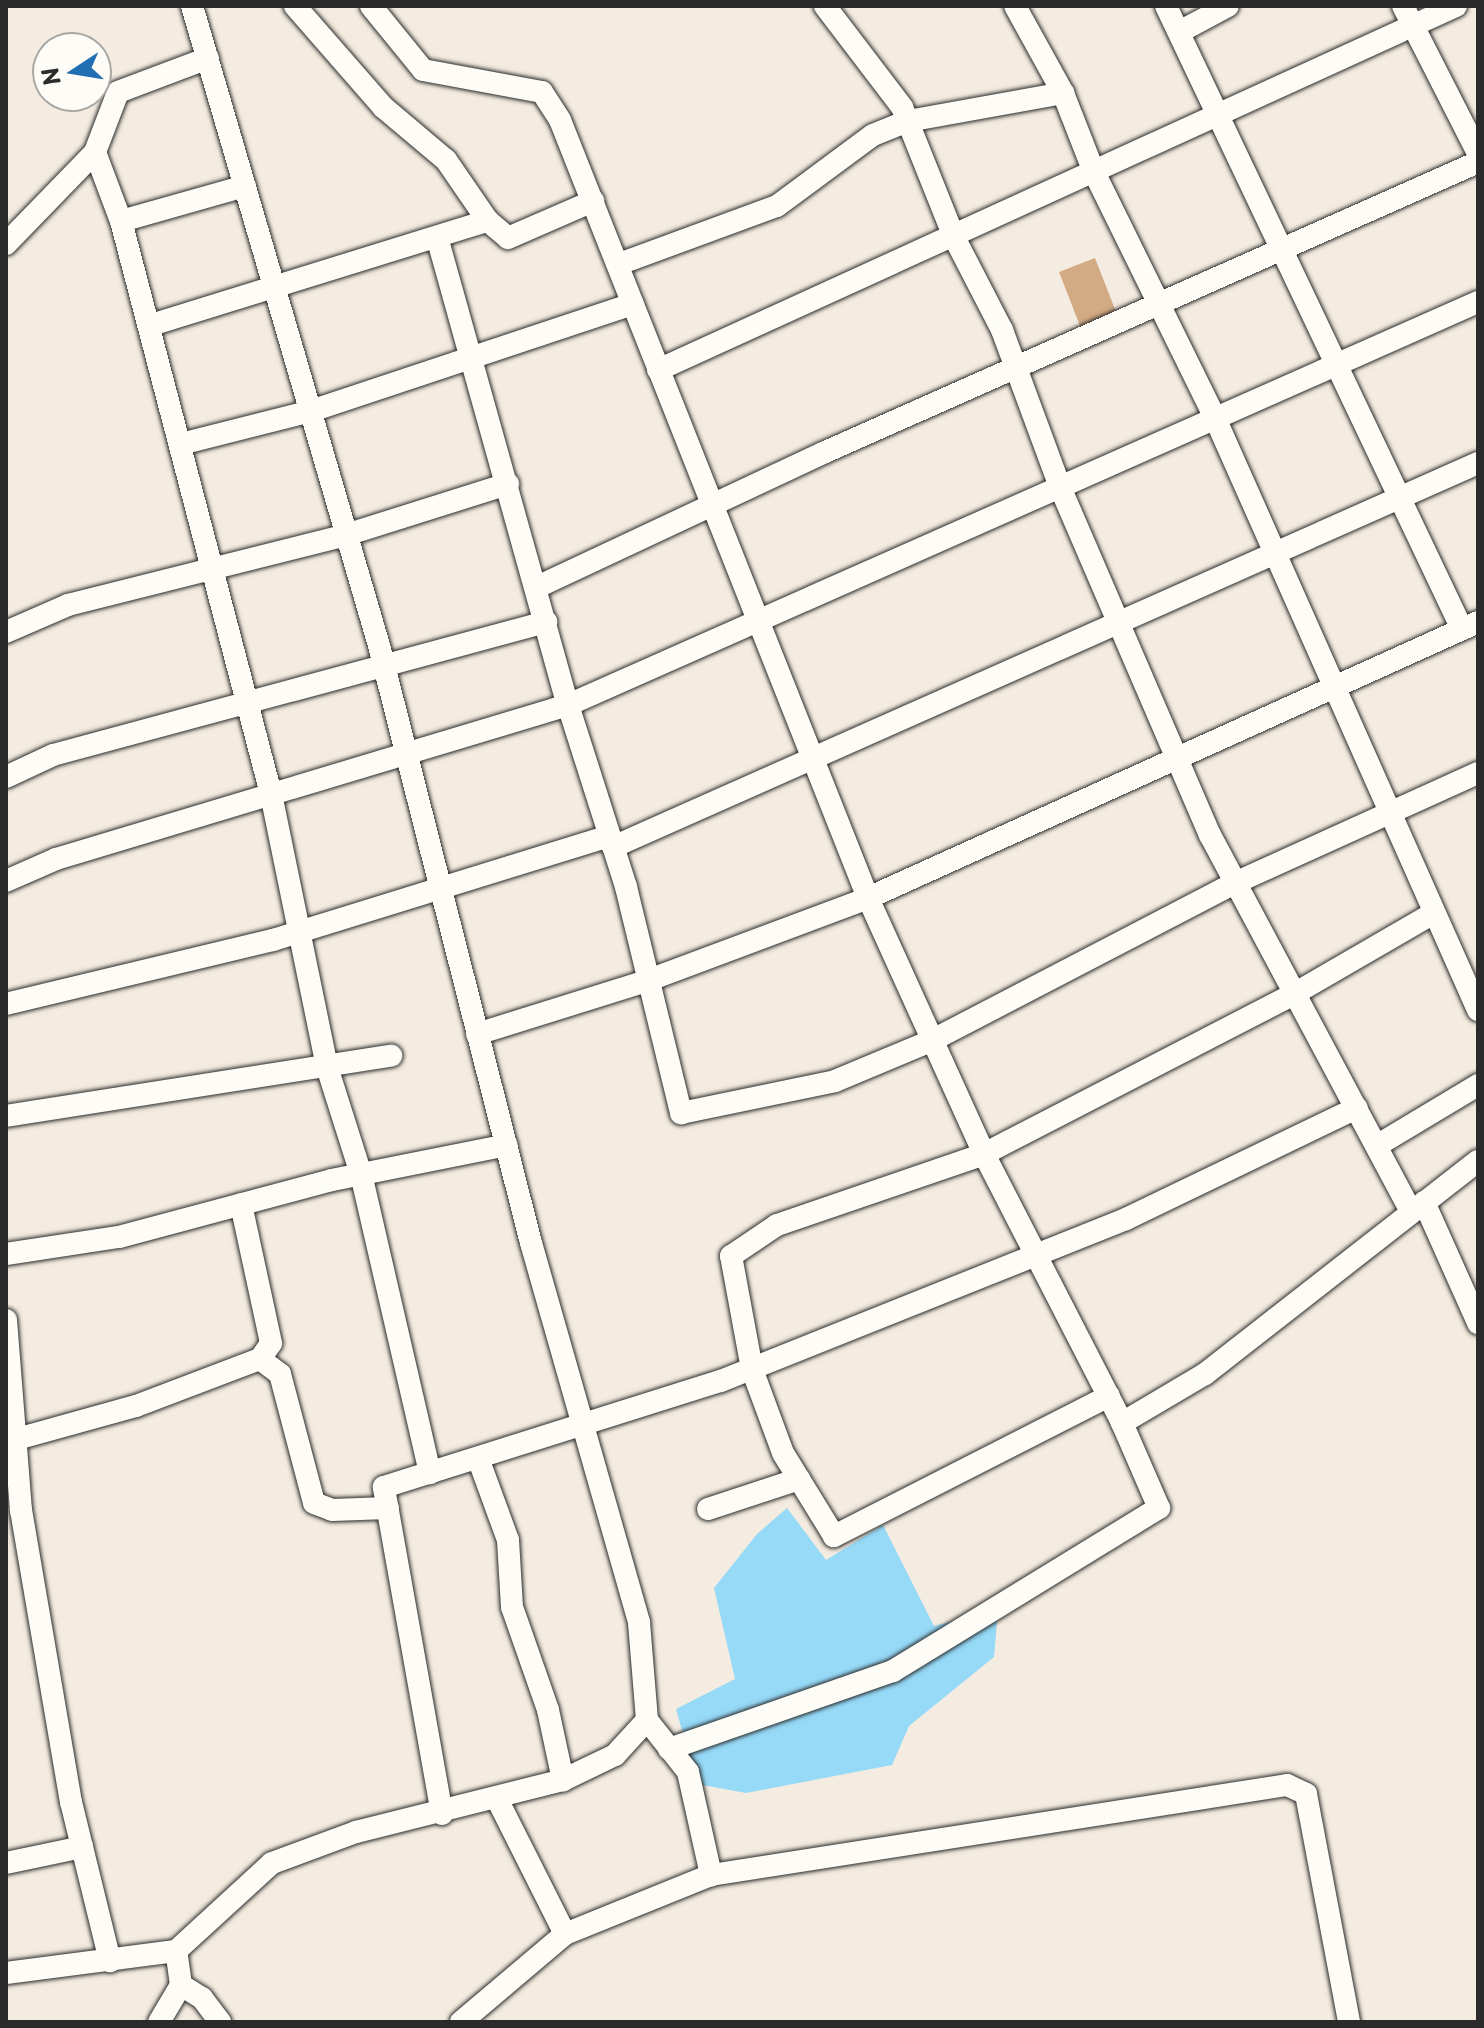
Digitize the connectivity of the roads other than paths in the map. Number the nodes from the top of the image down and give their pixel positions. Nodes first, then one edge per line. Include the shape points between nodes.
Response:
1 (295, 6) edge
2 (371, 6) edge
3 (825, 6) edge
4 (1015, 6) edge
5 (1166, 6) edge
6 (1228, 6) edge
7 (1456, 6) edge
8 (196, 10) edge
9 (1408, 16) edge
10 (1181, 31) junction
11 (208, 58) junction
12 (1063, 93) junction
13 (1218, 114) junction
14 (908, 121) junction
15 (95, 152) junction
16 (1478, 153) edge
17 (1478, 162) edge
18 (1094, 172) junction
19 (245, 186) junction
20 (593, 201) junction
21 (121, 221) junction
22 (488, 221) junction
23 (437, 237) junction
24 (954, 237) junction
25 (6, 244) edge
26 (1281, 251) junction
27 (619, 264) junction
28 (276, 286) junction
29 (1478, 302) edge
30 (1162, 303) junction
31 (633, 304) junction
32 (151, 325) junction
33 (473, 359) junction
34 (1336, 364) junction
35 (1016, 367) junction
36 (658, 370) junction
37 (311, 411) junction
38 (1215, 418) junction
39 (181, 444) junction
40 (1478, 463) edge
41 (508, 484) junction
42 (1060, 487) junction
43 (1402, 497) junction
44 (712, 506) junction
45 (346, 535) junction
46 (1274, 554) junction
47 (212, 569) junction
48 (537, 587) junction
49 (546, 622) junction
50 (759, 623) junction
51 (1116, 623) junction
52 (1470, 626) edge
53 (6, 632) edge
54 (384, 665) junction
55 (1331, 687) junction
56 (244, 703) junction
57 (568, 705) junction
58 (405, 754) junction
59 (1175, 755) junction
60 (813, 758) junction
61 (1478, 773) edge
62 (6, 777) edge
63 (271, 794) junction
64 (1387, 812) junction
65 (611, 841) junction
66 (6, 881) edge
67 (1235, 883) junction
68 (443, 887) junction
69 (868, 898) junction
70 (1434, 913) junction
71 (302, 931) junction
72 (649, 980) junction
73 (1294, 994) junction
74 (1476, 998) edge
75 (6, 1004) edge
76 (477, 1034) junction
77 (933, 1040) junction
78 (391, 1056) dead end
79 (327, 1067) junction
80 (1478, 1085) edge
81 (1357, 1108) junction
82 (6, 1116) edge
83 (507, 1145) junction
84 (1378, 1145) junction
85 (984, 1154) junction
86 (1478, 1161) edge
87 (361, 1174) junction
88 (241, 1204) junction
89 (1418, 1206) junction
90 (6, 1254) edge
91 (1037, 1256) junction
92 (6, 1320) edge
93 (1478, 1323) edge
94 (260, 1359) junction
95 (752, 1369) junction
96 (1109, 1396) junction
97 (1122, 1423) junction
98 (583, 1424) junction
99 (11, 1442) edge
100 (478, 1458) junction
101 (430, 1473) junction
102 (799, 1479) junction
103 (388, 1508) junction
104 (708, 1509) dead end
105 (647, 1720) junction
106 (669, 1749) junction
107 (563, 1780) junction
108 (497, 1799) junction
109 (442, 1814) junction
110 (82, 1847) junction
111 (6, 1863) edge
112 (711, 1875) junction
113 (565, 1934) junction
114 (176, 1951) junction
115 (110, 1961) junction
116 (6, 1973) edge
117 (181, 1985) junction
118 (159, 2022) edge
119 (220, 2022) edge
120 (461, 2022) edge
121 (1349, 2022) edge

1 - 22 street via 383,107 446,160
2 - 20 street via 423,70 542,92
3 - 14 street
4 - 12 street
5 - 10 street
6 - 10 street
7 - 9 street
8 - 11 street
9 - 13 street
9 - 16 street
10 - 13 street
11 - 15 street via 118,92
11 - 19 street
12 - 14 street
12 - 18 street
13 - 18 street
13 - 26 street
14 - 24 street
14 - 27 street via 873,135 777,206
15 - 21 street
15 - 25 street
17 - 26 street
18 - 24 street
18 - 30 street
19 - 21 street
19 - 28 street
20 - 22 street via 508,238
20 - 27 street
21 - 32 street
22 - 23 street
23 - 28 street
23 - 33 street
24 - 35 street
24 - 36 street
26 - 30 street
26 - 34 street
27 - 31 street
28 - 32 street
28 - 37 street
29 - 34 street
30 - 35 street
30 - 38 street
31 - 33 street
31 - 36 street
32 - 39 street
33 - 37 street
33 - 41 street
34 - 38 street
34 - 43 street
35 - 42 street
35 - 44 street
36 - 44 street
37 - 39 street
37 - 45 street
38 - 42 street
38 - 46 street
39 - 47 street
40 - 43 street
41 - 45 street
41 - 48 street
42 - 50 street
42 - 51 street
43 - 46 street
43 - 52 street
44 - 48 street
44 - 50 street
45 - 47 street
45 - 54 street
46 - 51 street
46 - 55 street
47 - 53 street via 68,605
47 - 56 street
48 - 49 street
49 - 54 street
49 - 57 street
50 - 57 street
50 - 60 street
51 - 59 street
51 - 60 street
52 - 55 street
54 - 56 street
54 - 58 street
55 - 59 street
55 - 64 street
56 - 62 street via 53,755
56 - 63 street
57 - 58 street
57 - 65 street
58 - 63 street
58 - 68 street
59 - 67 street
59 - 69 street
60 - 65 street
60 - 69 street
61 - 64 street
63 - 66 street via 56,859
63 - 71 street
64 - 67 street
64 - 70 street
65 - 68 street
65 - 72 street
67 - 73 street
67 - 77 street
68 - 71 street
68 - 76 street
69 - 72 street
69 - 77 street
70 - 73 street
70 - 74 street
71 - 75 street
71 - 79 street
72 - 76 street
72 - 77 street via 681,1113 835,1081
73 - 81 street
73 - 85 street
76 - 83 street
77 - 85 street
78 - 79 street
79 - 82 street
79 - 87 street
80 - 84 street
81 - 84 street
81 - 91 street
83 - 87 street
83 - 98 street
84 - 89 street
85 - 91 street
85 - 95 street via 777,1225 734,1251 732,1278
86 - 89 street
87 - 88 street
87 - 101 street
88 - 90 street via 119,1237
88 - 94 street via 271,1343
89 - 93 street
89 - 97 street via 1205,1374
91 - 95 street
91 - 96 street
92 - 99 street
94 - 99 street via 136,1406
94 - 103 street via 280,1374 314,1503 332,1510
95 - 98 street
95 - 102 street via 783,1453
96 - 97 street
96 - 102 street via 834,1536
97 - 106 street via 1159,1508 893,1671
98 - 100 street
98 - 105 street via 639,1622
99 - 110 street
100 - 101 street
100 - 107 street via 508,1540 512,1607 548,1710
101 - 103 street via 384,1487
102 - 104 street
103 - 109 street
105 - 106 street
105 - 107 street via 615,1755
106 - 112 street via 688,1772
107 - 108 street
108 - 109 street
108 - 113 street
109 - 114 street via 356,1832 272,1863
110 - 111 street
110 - 115 street
112 - 113 street
112 - 121 street via 1287,1785 1306,1794
113 - 120 street
114 - 115 street
114 - 117 street
115 - 116 street
117 - 118 street
117 - 119 street via 202,1998

